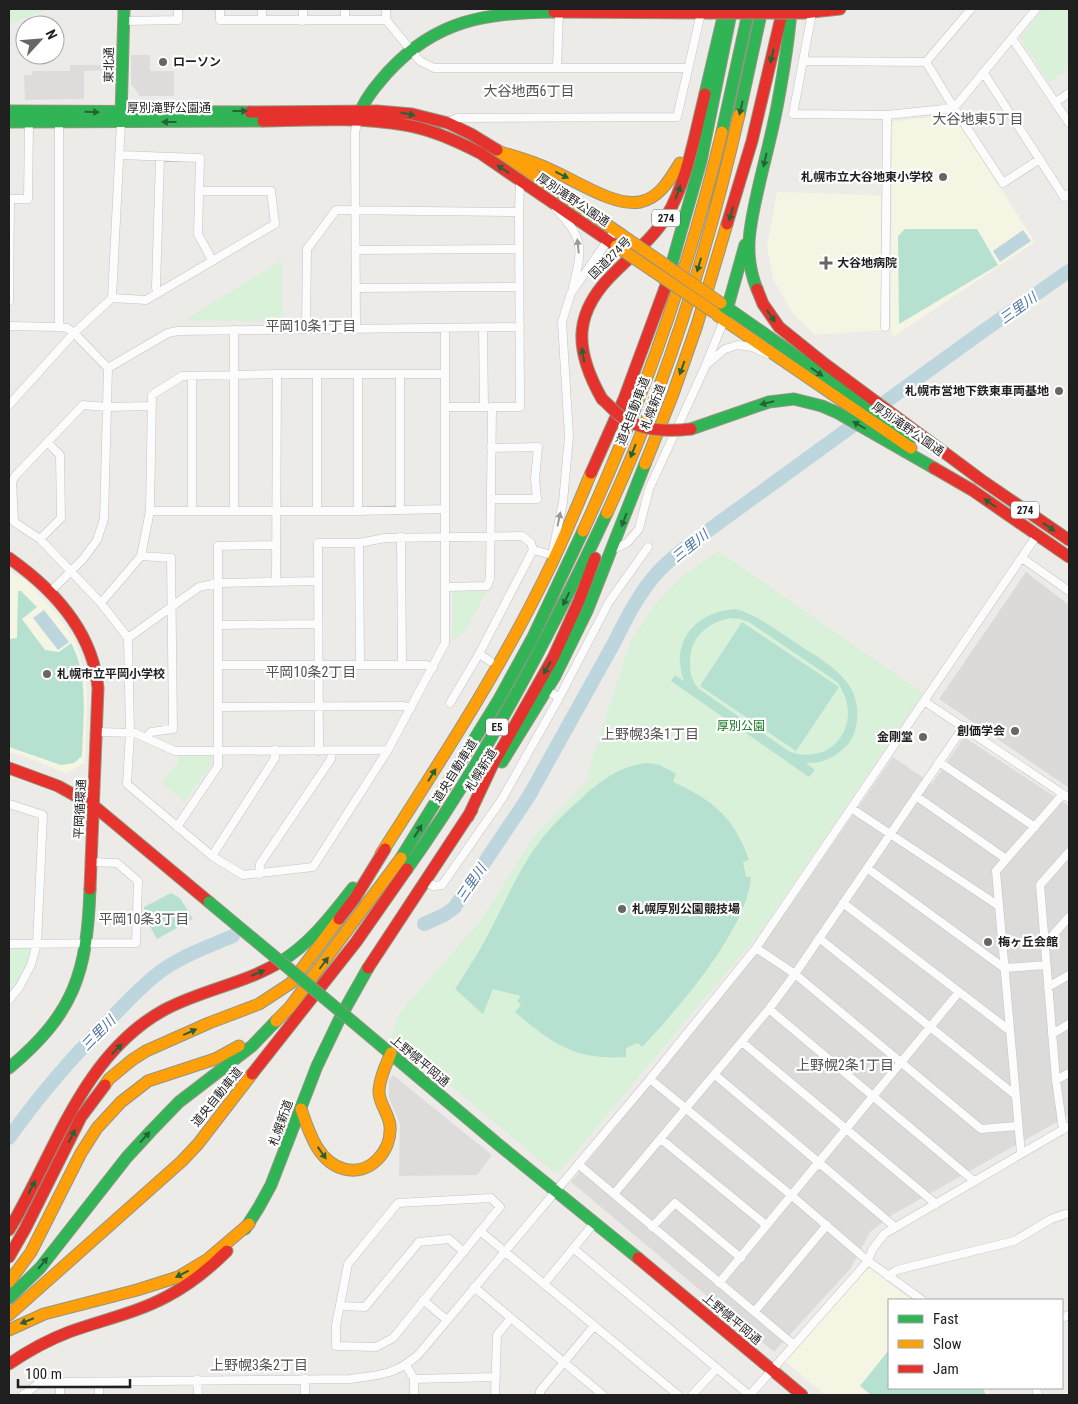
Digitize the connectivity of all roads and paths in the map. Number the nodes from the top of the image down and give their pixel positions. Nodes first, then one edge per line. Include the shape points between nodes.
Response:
1 (178, 9) edge
2 (220, 9) edge
3 (262, 9) edge
4 (303, 9) edge
5 (345, 9) edge
6 (386, 9) edge
7 (725, 9) edge
8 (732, 9) edge
9 (750, 9) edge
10 (762, 9) edge
11 (783, 9) edge
12 (791, 9) edge
13 (840, 9) edge
14 (971, 9) edge
15 (1036, 9) edge
16 (558, 11) junction
17 (807, 12) junction
18 (705, 13) junction
19 (124, 15) edge
20 (262, 20) junction
21 (345, 20) junction
22 (386, 20) junction
23 (303, 21) junction
24 (1012, 38) junction
25 (410, 50) junction
26 (803, 61) junction
27 (926, 62) junction
28 (557, 68) junction
29 (688, 68) junction
30 (983, 72) junction
31 (1069, 93) edge
32 (1056, 102) junction
33 (954, 108) junction
34 (9, 112) edge
35 (887, 115) junction
36 (121, 116) junction
37 (359, 116) junction
38 (59, 117) junction
39 (9, 122) edge
40 (29, 122) junction
41 (447, 123) junction
42 (1069, 123) edge
43 (696, 129) junction
44 (500, 152) junction
45 (119, 155) junction
46 (160, 157) junction
47 (1040, 159) junction
48 (520, 181) junction
49 (200, 191) junction
50 (1069, 194) edge
51 (543, 196) junction
52 (9, 199) edge
53 (356, 210) junction
54 (519, 212) junction
55 (749, 229) junction
56 (619, 232) junction
57 (612, 243) junction
58 (519, 249) junction
59 (356, 250) junction
60 (212, 260) junction
61 (519, 287) junction
62 (356, 288) junction
63 (157, 293) junction
64 (571, 293) junction
65 (112, 298) junction
66 (9, 301) edge
67 (724, 305) junction
68 (719, 316) junction
69 (9, 326) edge
70 (59, 327) junction
71 (520, 327) junction
72 (885, 327) dead end
73 (445, 328) junction
74 (483, 328) junction
75 (306, 329) junction
76 (356, 329) junction
77 (234, 330) junction
78 (74, 333) junction
79 (706, 365) junction
80 (793, 367) junction
81 (108, 368) junction
82 (276, 374) junction
83 (317, 374) junction
84 (358, 374) junction
85 (400, 374) junction
86 (445, 374) junction
87 (233, 375) junction
88 (192, 376) junction
89 (853, 397) junction
90 (9, 405) edge
91 (151, 406) junction
92 (107, 407) junction
93 (445, 407) junction
94 (488, 407) junction
95 (905, 438) junction
96 (47, 442) junction
97 (492, 448) junction
98 (623, 476) junction
99 (11, 480) edge
100 (492, 499) junction
101 (445, 509) junction
102 (234, 510) junction
103 (275, 510) junction
104 (400, 510) junction
105 (150, 511) junction
106 (192, 511) junction
107 (317, 511) junction
108 (358, 511) junction
109 (1037, 535) junction
110 (401, 537) junction
111 (445, 537) junction
112 (490, 537) junction
113 (40, 539) junction
114 (1069, 540) edge
115 (360, 543) junction
116 (276, 545) junction
117 (648, 547) dead end
118 (533, 550) junction
119 (612, 550) junction
120 (141, 556) junction
121 (9, 558) edge
122 (1022, 558) junction
123 (1069, 558) edge
124 (551, 561) junction
125 (70, 571) junction
126 (318, 581) junction
127 (276, 582) junction
128 (218, 583) junction
129 (446, 587) junction
130 (1069, 591) edge
131 (49, 593) junction
132 (101, 603) junction
133 (172, 607) junction
134 (318, 624) junction
135 (218, 625) junction
136 (128, 638) junction
137 (478, 654) junction
138 (490, 661) dead end
139 (218, 665) junction
140 (318, 665) junction
141 (360, 665) junction
142 (402, 665) junction
143 (433, 668) junction
144 (550, 692) dead end
145 (559, 698) junction
146 (924, 701) junction
147 (450, 703) dead end
148 (318, 706) junction
149 (218, 707) junction
150 (411, 708) junction
151 (964, 726) junction
152 (97, 732) junction
153 (130, 733) junction
154 (146, 738) junction
155 (274, 750) junction
156 (388, 750) junction
157 (218, 751) junction
158 (319, 751) junction
159 (332, 751) junction
160 (939, 762) junction
161 (9, 768) edge
162 (916, 796) junction
163 (1066, 796) edge
164 (9, 804) edge
165 (94, 806) junction
166 (851, 808) junction
167 (468, 817) junction
168 (176, 826) junction
169 (1035, 827) junction
170 (890, 834) junction
171 (385, 849) junction
172 (1069, 852) edge
173 (212, 856) junction
174 (1006, 860) junction
175 (91, 862) junction
176 (867, 868) junction
177 (259, 874) junction
178 (425, 882) junction
179 (843, 903) junction
180 (999, 906) junction
181 (1069, 917) edge
182 (819, 938) junction
183 (87, 942) junction
184 (37, 943) junction
185 (9, 944) edge
186 (1044, 944) junction
187 (756, 948) junction
188 (1046, 965) junction
189 (1004, 968) junction
190 (795, 974) junction
191 (1069, 975) edge
192 (1048, 987) junction
193 (959, 992) junction
194 (9, 1000) edge
195 (290, 1007) junction
196 (769, 1009) junction
197 (1069, 1024) edge
198 (930, 1027) junction
199 (1009, 1030) junction
200 (1052, 1034) junction
201 (742, 1042) junction
202 (390, 1053) junction
203 (902, 1062) junction
204 (9, 1068) edge
205 (1069, 1073) edge
206 (714, 1074) junction
207 (650, 1079) junction
208 (1056, 1080) junction
209 (1014, 1094) junction
210 (874, 1096) junction
211 (686, 1108) junction
212 (301, 1110) junction
213 (1017, 1126) junction
214 (846, 1128) junction
215 (1066, 1128) edge
216 (661, 1139) junction
217 (1021, 1154) junction
218 (818, 1162) junction
219 (578, 1164) junction
220 (974, 1181) junction
221 (556, 1191) junction
222 (614, 1194) junction
223 (791, 1195) junction
224 (936, 1204) junction
225 (1069, 1214) edge
226 (595, 1222) junction
227 (249, 1224) junction
228 (766, 1225) junction
229 (827, 1225) junction
230 (652, 1227) junction
231 (895, 1227) junction
232 (9, 1230) edge
233 (480, 1231) junction
234 (573, 1248) junction
235 (504, 1251) junction
236 (464, 1252) junction
237 (9, 1257) edge
238 (741, 1258) junction
239 (868, 1262) junction
240 (888, 1276) junction
241 (9, 1282) edge
242 (719, 1283) junction
243 (544, 1284) junction
244 (474, 1287) junction
245 (9, 1298) edge
246 (921, 1299) edge
247 (423, 1300) junction
248 (340, 1306) junction
249 (755, 1312) junction
250 (9, 1316) edge
251 (511, 1318) junction
252 (447, 1320) junction
253 (594, 1326) junction
254 (9, 1330) edge
255 (794, 1345) junction
256 (564, 1362) junction
257 (9, 1364) edge
258 (406, 1365) junction
259 (717, 1368) junction
260 (772, 1370) junction
261 (496, 1377) junction
262 (305, 1379) junction
263 (414, 1379) junction
264 (197, 1380) junction
265 (60, 1382) junction
266 (99, 1382) junction
267 (23, 1395) edge
268 (60, 1395) edge
269 (99, 1395) edge
270 (198, 1395) edge
271 (305, 1395) edge
272 (414, 1395) edge
273 (495, 1395) edge
274 (540, 1395) edge
275 (603, 1395) edge
276 (678, 1395) edge
277 (692, 1395) edge
278 (749, 1395) edge
279 (802, 1395) edge

1 - 19 street via 178,20
2 - 20 street via 220,20
3 - 20 street
4 - 23 street
5 - 21 street
6 - 22 street
7 - 43 main road, 国道274号 / 274
8 - 124 main road via 700,161 660,301 624,399
195 -> 9 main road, 道央自動車道 / E5 via 381,886 448,785 533,637 568,564 611,470 672,310 711,178
10 -> 98 main road, 道央自動車道 / E5 via 739,114 699,264 654,398
11 -> 119 main road, 札幌新道 via 752,141 698,325
12 -> 55 main road, 国道274号 / 274 via 778,107
13 - 17 main road
14 - 27 street
15 - 24 street
16 - 18 main road
16 - 25 main road via 498,13 471,18 444,29
16 - 28 street
17 - 18 main road, bridge
17 - 26 street
18 - 29 street
19 - 36 main road, 東北通
20 - 23 street
21 - 22 street
21 - 23 street
22 - 25 street
24 - 30 street
24 - 32 street
25 - 28 street via 420,61 434,68
25 - 37 main road via 394,63
26 - 27 street
26 - 35 street via 793,114
27 - 33 street
28 - 29 street
29 - 41 street via 677,117 457,118
30 - 33 street
30 - 47 street
31 - 32 street
32 - 42 street
33 - 35 street
33 - 47 street via 1003,183
34 - 38 main road, 厚別滝野公園通
35 - 72 street
36 - 37 main road, 厚別滝野公園通
36 - 38 main road, 厚別滝野公園通
36 - 45 street
37 -> 41 main road, 厚別滝野公園通 via 384,110
48 -> 37 main road, 厚別滝野公園通 via 480,153 446,138 406,125
37 - 53 street via 355,132
38 - 40 main road, 厚別滝野公園通
38 - 70 street
39 - 40 main road, 厚別滝野公園通
40 - 52 street via 28,199
41 - 44 main road, 厚別滝野公園通
44 -> 43 main road via 559,173 606,197 640,202 660,194 672,179
95 -> 43 main road, 国道274号 / 274, bridge via 794,399 748,408 714,423 669,432 650,429 623,418 602,400 592,384 582,355 583,321 589,304 604,282 654,234 666,218 682,180
44 - 56 main road, 厚別滝野公園通
45 - 46 street
45 - 65 street
46 - 49 street via 200,158
46 - 63 street
47 - 50 street via 1064,197
48 - 51 main road, 厚別滝野公園通
48 - 54 street
49 - 60 street via 198,234
49 - 60 street via 271,191 275,224
51 - 57 main road, 厚別滝野公園通
64 -> 51 street via 579,264 577,234
52 - 66 street
53 - 54 street
53 - 59 street
53 - 75 street via 336,210 307,248
54 - 58 street
55 - 67 main road
55 -> 89 main road, 国道274号 / 274 via 752,277 770,316
56 - 57 street
56 - 67 main road, 厚別滝野公園通, bridge
57 - 64 street
57 - 68 main road, 厚別滝野公園通, bridge
58 - 59 street
58 - 61 street
59 - 62 street
60 - 63 street
61 - 62 street
61 - 71 street
62 - 76 street
63 - 65 street via 146,300
124 -> 64 street via 563,502 569,436 562,322
65 - 78 street
67 - 68 main road
67 -> 89 main road, 厚別滝野公園通
68 - 79 street
68 - 80 main road, 厚別滝野公園通
69 - 70 street
70 - 78 street
71 - 74 street
71 - 94 street via 520,407
73 - 74 street
73 - 76 street
73 - 86 street
74 - 94 street
75 - 76 street
75 - 77 street
77 - 81 street via 168,333
77 - 87 street
78 - 81 street
78 - 90 street
79 - 80 street via 725,349 738,345 752,347
79 - 119 street via 649,488 639,529 627,543
80 - 89 main road, 厚別滝野公園通
81 - 92 street
82 - 83 street
82 - 87 street
82 - 103 street
83 - 84 street
83 - 107 street
84 - 85 street
84 - 108 street
85 - 86 street
85 - 104 street
86 - 93 street
87 - 88 street
87 - 102 street
88 - 91 street via 182,376 152,395
88 - 106 street
89 - 95 main road, 国道274号 / 274
89 - 95 main road, 厚別滝野公園通
91 - 92 street
91 - 105 street
92 - 96 street via 83,405
92 - 125 street via 104,519 97,540
93 - 94 street
93 - 101 street
94 - 97 street
109 -> 95 main road, 国道274号 / 274
95 -> 114 main road, 国道274号 / 274 via 980,479
96 - 99 street
96 - 113 street via 60,455 61,518
97 - 100 street
97 - 100 street via 538,447 537,499
98 -> 167 main road via 570,621
98 -> 250 main road, 道央自動車道 / E5 via 543,646 474,768 392,893 330,978 182,1161
99 - 113 street via 14,522
100 - 112 street
101 - 104 street
101 - 111 street
102 - 103 street
102 - 106 street
103 - 107 street
103 - 116 street
104 - 108 street
105 - 106 street
105 - 120 street
107 - 108 street
109 - 122 street
109 - 123 main road, 274
110 - 111 street
110 - 115 street
110 - 142 street
111 - 112 street
111 - 129 street
112 - 118 street via 522,536 531,543
112 - 129 street via 490,578 487,586
113 - 125 street
115 - 126 street via 318,543
115 - 141 street
116 - 127 street
116 - 128 street via 218,546
117 - 145 street via 609,602
118 - 124 street
118 - 137 street
119 - 167 main road, 札幌新道 via 555,676
120 - 132 street
120 - 133 street via 171,558
121 - 131 main road, 平岡循環通
122 - 130 street
122 - 146 street
171 -> 124 main road via 464,724 508,647
125 - 131 street
125 - 132 street
126 - 127 street
126 - 134 street
127 - 128 street
128 - 133 street via 199,587
128 - 135 street
129 - 143 street via 445,643
131 - 152 main road, 平岡循環通 via 82,634 92,655 98,688
132 - 136 street
133 - 136 street
133 - 154 street via 173,730 151,732
134 - 135 street
134 - 140 street
135 - 139 street
136 - 153 street
137 - 138 street
137 - 147 street
139 - 140 street
139 - 149 street
140 - 141 street
140 - 148 street
141 - 142 street
142 - 143 street
143 - 150 street
144 - 145 street
145 - 178 street via 502,799 442,885
146 - 151 street
146 - 166 street
148 - 149 street
148 - 150 street
148 - 158 street
149 - 157 street
150 - 156 street
151 - 160 street
151 - 163 street
152 - 153 street
152 - 165 main road, 平岡循環通
153 - 154 street
153 - 168 street via 127,784
154 - 157 street via 175,751
155 - 157 street
155 - 158 street
155 - 173 street via 275,758
156 - 159 street
156 - 177 street via 313,867
157 - 168 street via 218,766
158 - 159 street
159 - 177 street via 331,759 260,864
160 - 162 street
160 - 169 street
161 - 165 main road, 上野幌平岡通 via 58,786
162 - 170 street
162 - 174 street
163 - 169 street
164 - 184 street via 43,815
165 - 175 main road, 平岡循環通
165 - 202 main road, 上野幌平岡通, bridge
166 - 170 street
166 - 187 street
167 - 178 main road, 札幌新道
168 - 173 street
169 - 174 street
170 - 176 street
170 - 180 street
232 -> 171 main road via 81,1096 105,1061 156,1014 195,995 260,973 304,946
237 -> 171 main road via 81,1117 109,1080 146,1051 259,1004 292,983 355,898
172 - 186 street via 1040,885
173 - 177 street via 243,875
174 - 180 street via 996,872
175 - 183 main road, 平岡循環通
175 - 183 street via 117,863 138,881 136,943
176 - 179 street
176 - 189 street
178 - 212 main road, 札幌新道 via 360,981 321,1056
179 - 182 street
179 - 193 street
180 - 189 street
181 - 186 street
182 - 190 street
182 - 198 street
183 - 184 street
183 - 204 main road, 平岡循環通 via 78,982 69,1000 32,1050
184 - 185 street
184 - 194 street via 31,966
186 - 188 street
187 - 190 street
187 - 207 street
188 - 189 street
188 - 192 street
189 - 199 street
190 - 196 street
190 - 203 street
191 - 192 street
192 - 200 street
193 - 198 street
193 - 199 street
195 - 241 main road via 247,1042 215,1059 148,1081 125,1098 96,1128 31,1252
245 -> 195 main road, 道央自動車道 / E5 via 40,1268 127,1157 178,1102 252,1046
196 - 201 street
196 - 210 street
197 - 200 street
198 - 203 street
198 - 209 street
199 - 209 street
200 - 208 street
201 - 206 street
201 - 214 street
212 -> 202 main road via 312,1139 332,1166 354,1171 373,1164 383,1156 390,1137 390,1125 379,1094 381,1076
202 - 221 main road, 上野幌平岡通
203 - 210 street
203 - 213 street via 981,1129
205 - 208 street
206 - 211 street
206 - 218 street
207 - 211 street
207 - 219 street
208 - 215 street
209 - 213 street
210 - 214 street
210 - 220 street
211 - 216 street
211 - 223 street
212 - 227 main road, 札幌新道 via 275,1181
213 - 217 street
214 - 218 street
214 - 224 street
215 - 217 street
216 - 222 street
216 - 228 street
217 - 220 street
218 - 223 street
218 - 231 street
219 - 221 street
219 - 222 street
220 - 224 street
221 - 226 main road, 上野幌平岡通
221 - 235 street
222 - 230 street
223 - 228 street
223 - 229 street
224 - 231 street
225 - 240 street via 1051,1219 1014,1241 897,1270
226 - 234 street
226 - 260 main road, 上野幌平岡通
227 -> 254 main road via 208,1259 178,1276 44,1314
227 - 257 main road, 札幌新道 via 216,1262 176,1292 140,1309 53,1339
228 - 238 street
229 - 239 street
229 - 249 street
230 - 238 street via 675,1203
230 - 242 street
231 - 239 street via 880,1238
233 - 235 street
233 - 236 street
233 - 248 street via 500,1207 491,1198 398,1203 348,1264
234 - 243 street
234 - 259 street
235 - 243 street
235 - 244 street
236 - 247 street
236 - 248 street via 449,1239 419,1242 365,1307
238 - 242 street
239 - 240 street
239 - 255 street
240 - 246 street
242 - 249 street
243 - 253 street
244 - 251 street
244 - 252 street
247 - 248 street via 392,1338 376,1347 336,1346
247 - 252 street
249 - 255 street
251 - 256 street
251 - 261 street via 498,1335
252 - 258 street
253 - 256 street
253 - 276 street
255 - 260 street
256 - 274 street
256 - 275 street
258 - 262 street via 390,1373 350,1379
258 - 263 street
259 - 277 street
259 - 278 street
260 - 278 street
260 - 279 main road, 上野幌平岡通
261 - 263 street
261 - 273 street
262 - 264 street
262 - 271 street
263 - 272 street
264 - 266 street
264 - 270 street
265 - 266 street
265 - 267 street via 38,1384
265 - 268 street
266 - 269 street

